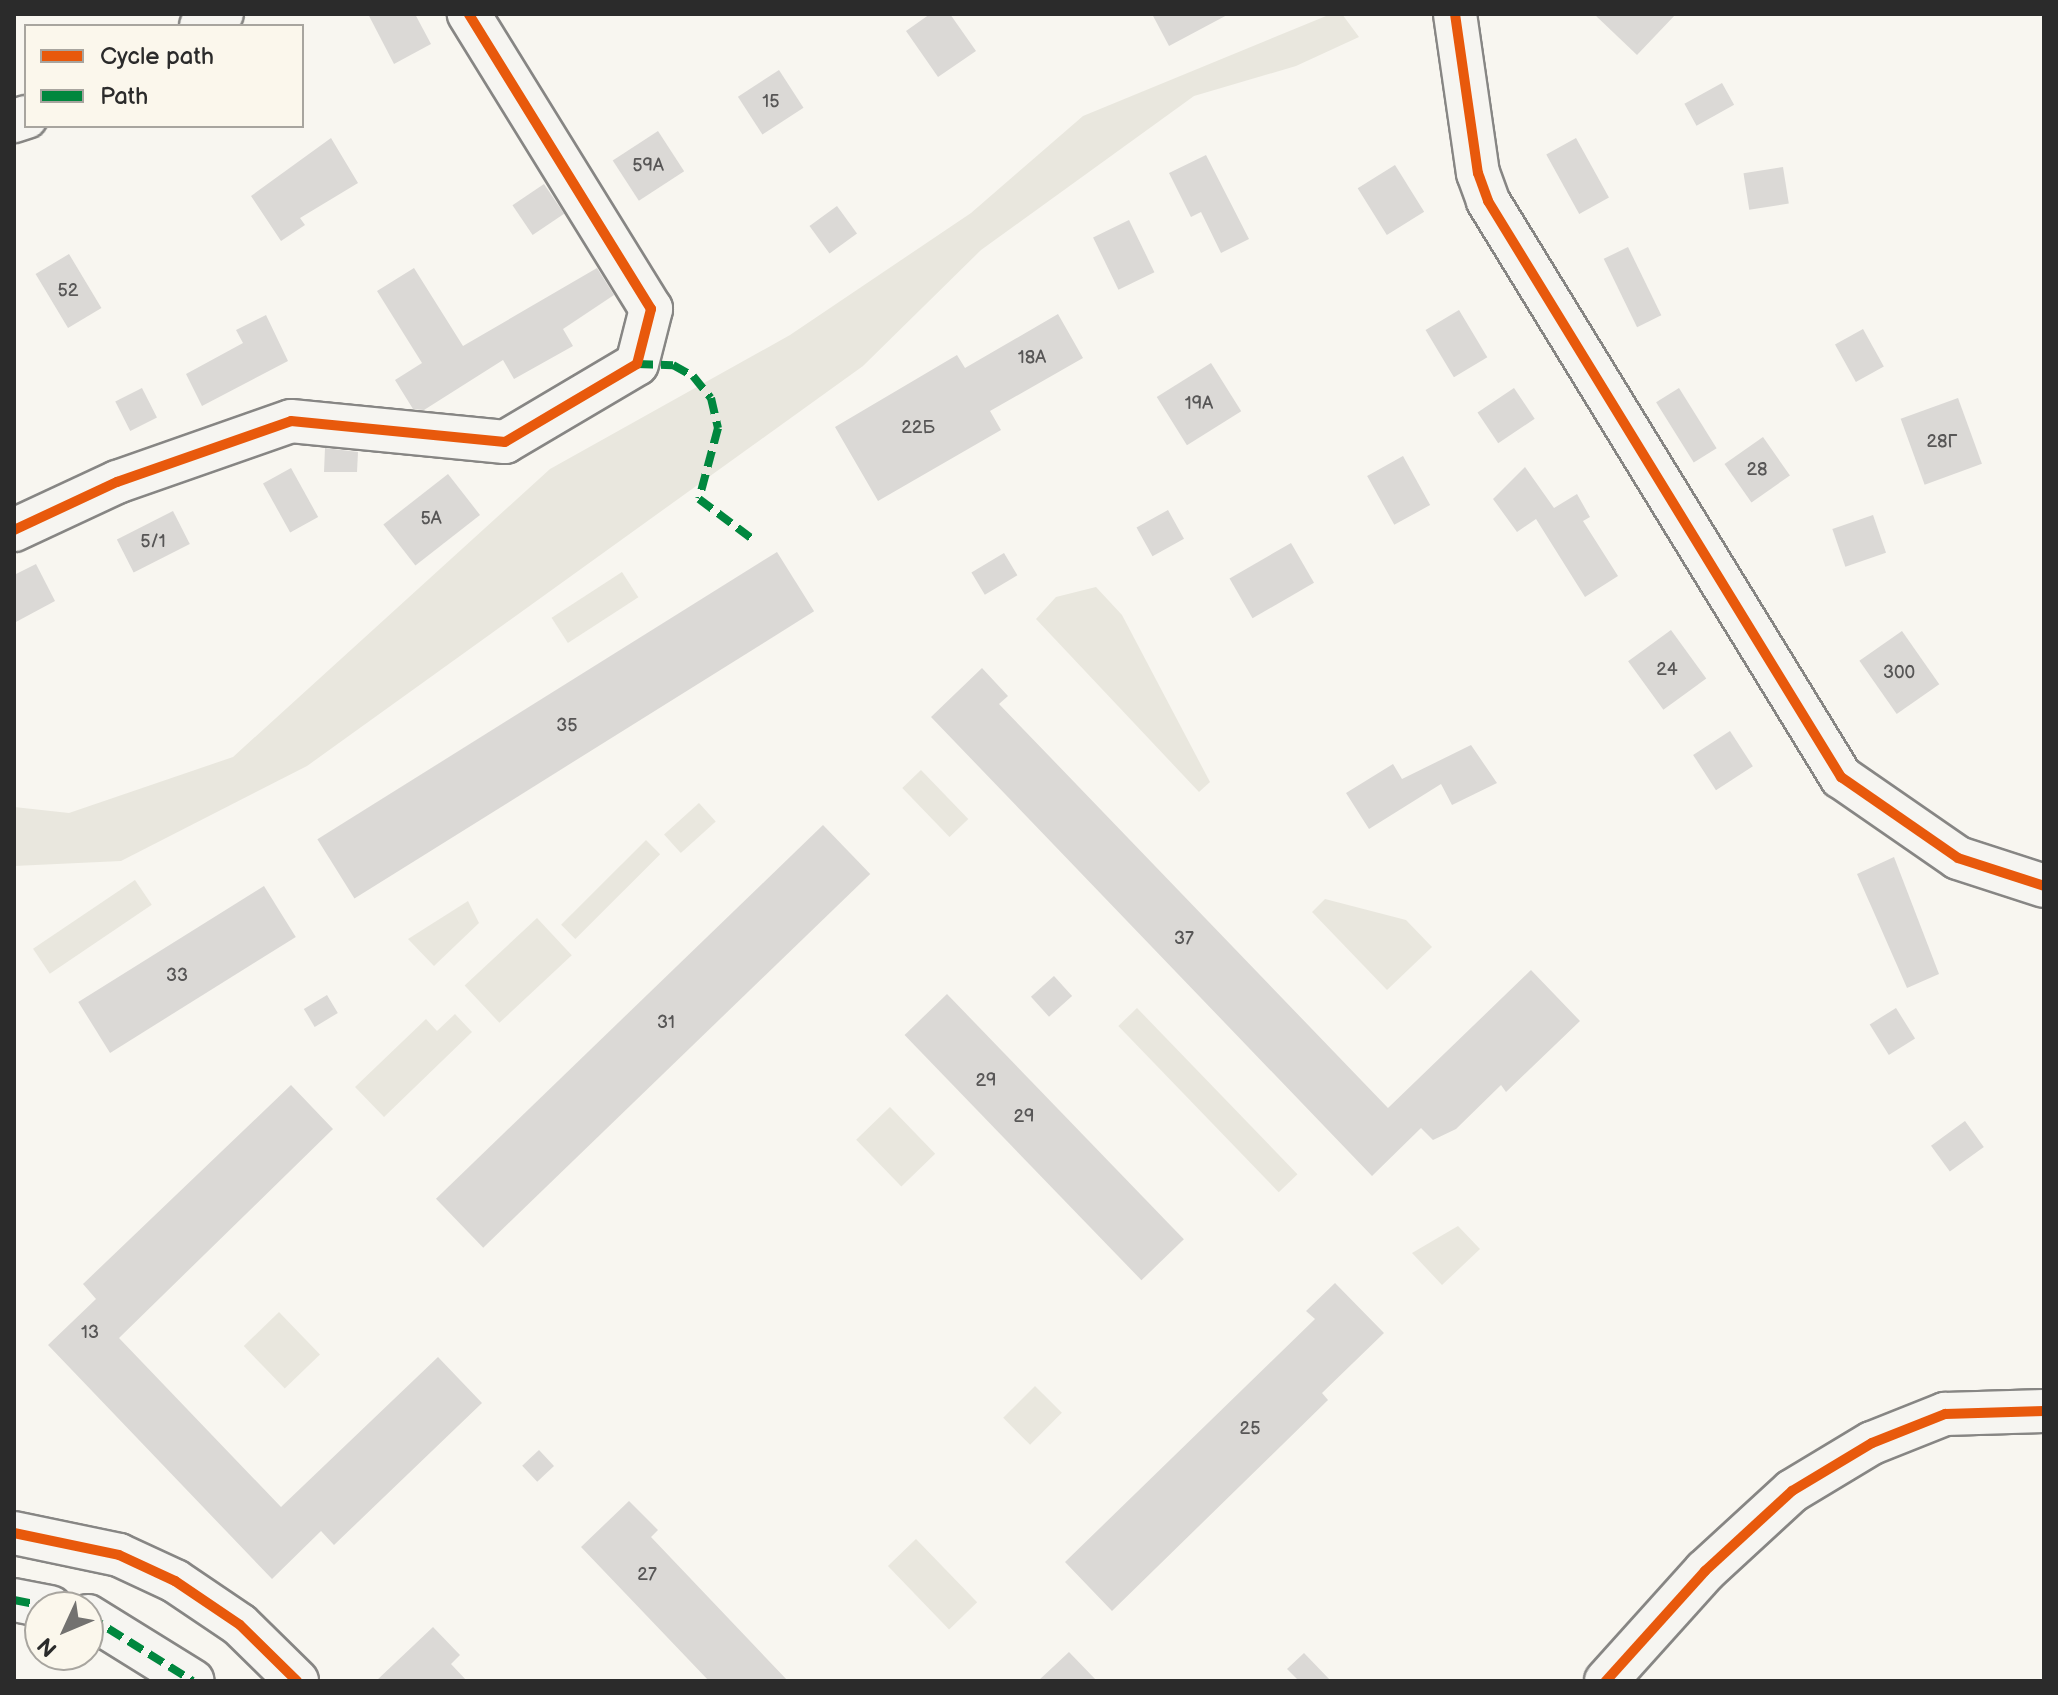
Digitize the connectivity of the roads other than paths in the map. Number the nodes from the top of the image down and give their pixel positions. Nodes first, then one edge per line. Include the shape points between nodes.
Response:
1 (222, 14) edge
2 (469, 14) edge
3 (1455, 14) edge
4 (204, 24) edge
5 (14, 530) edge
6 (2044, 886) edge
7 (2044, 1411) edge
8 (14, 1533) edge
9 (104, 1626) edge
10 (193, 1681) edge
11 (297, 1681) edge
12 (1606, 1681) edge

1 - 4 street
2 - 5 street via 651,309 637,364 505,442 291,421 117,482
3 - 6 street via 1478,173 1488,201 1841,777 1958,858
7 - 12 street via 1945,1414 1872,1443 1792,1491 1705,1571
8 - 11 street via 119,1555 175,1581 240,1625
9 - 10 street

